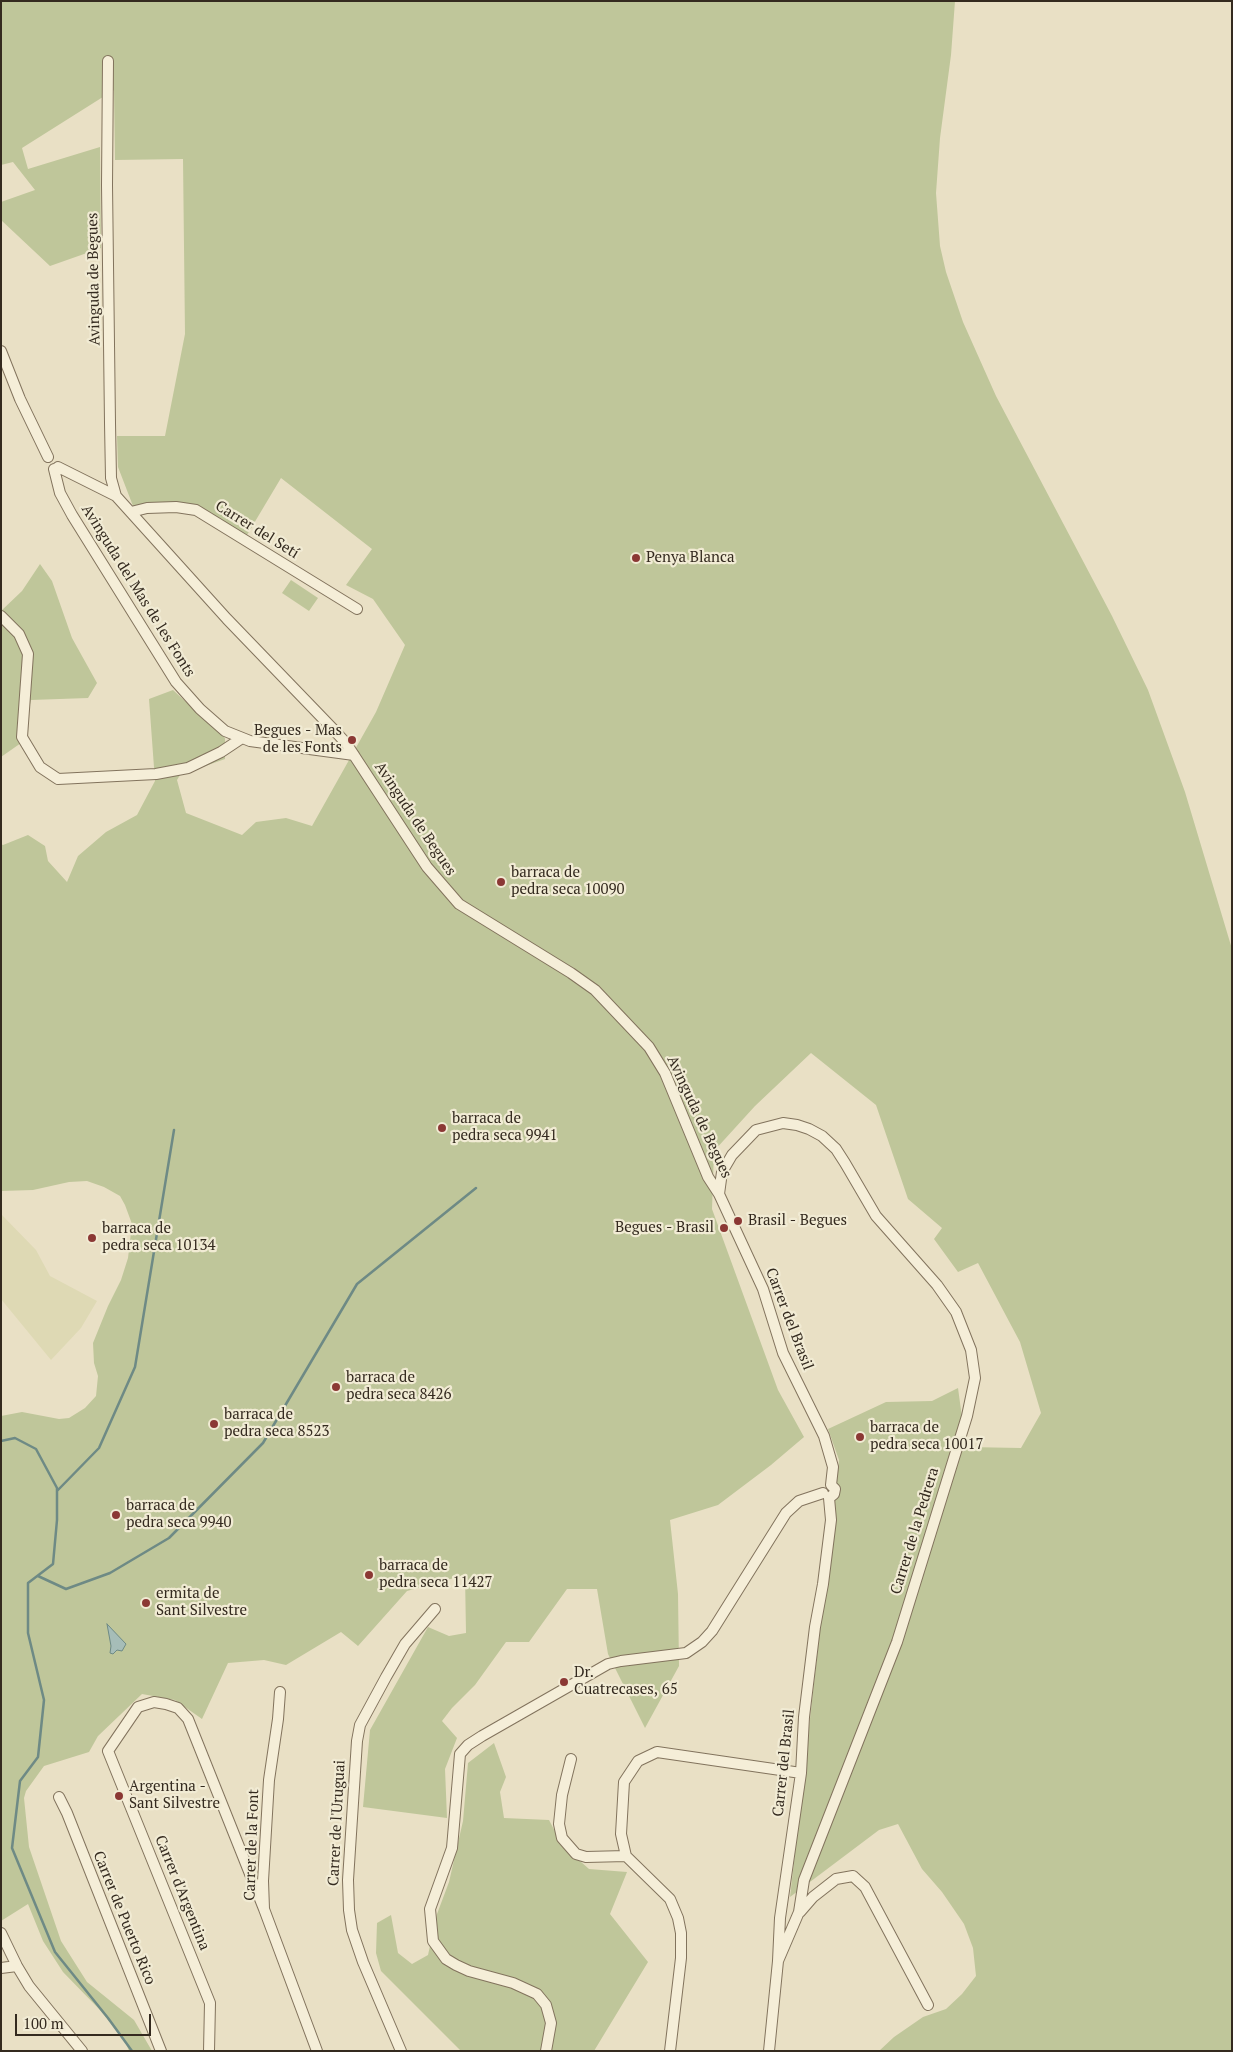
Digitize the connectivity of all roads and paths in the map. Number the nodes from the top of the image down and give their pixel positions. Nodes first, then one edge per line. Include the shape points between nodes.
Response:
1 (108, 61) dead end
2 (1, 351) edge
3 (56, 468) junction
4 (116, 496) junction
5 (132, 512) junction
6 (357, 609) dead end
7 (1, 616) edge
8 (242, 738) junction
9 (354, 755) junction
10 (719, 1194) junction
11 (826, 1496) junction
12 (435, 1610) dead end
13 (280, 1692) dead end
14 (572, 1759) dead end
15 (801, 1773) junction
16 (59, 1798) dead end
17 (626, 1856) junction
18 (264, 1909) junction
19 (799, 1912) junction
20 (1, 1933) edge
21 (778, 1961) junction
22 (16, 1966) junction
23 (1, 1968) edge
24 (928, 2005) dead end
25 (82, 2051) edge
26 (161, 2051) edge
27 (209, 2051) edge
28 (317, 2051) edge
29 (401, 2051) edge
30 (546, 2051) edge
31 (670, 2051) edge
32 (769, 2051) edge

1 - 4 street, Avinguda de Begues via 110,432 111,478
2 - 3 street, Avinguda del Mas de les Fonts via 48,457 46,465
3 - 4 street, Avinguda de Begues
3 - 8 street, Avinguda del Mas de les Fonts via 60,493 72,516 176,682 224,731
4 - 5 street, Avinguda de Begues
5 - 6 street, Carrer del Setí via 176,507 196,510
5 - 9 street, Avinguda de Begues via 183,572 333,728
7 - 8 street via 19,634 28,654 22,737 40,767 58,779 156,774 188,768
8 - 9 street, Avinguda del Mas de les Fonts
9 - 10 street, Avinguda de Begues via 427,867 459,904 595,990 649,1047 665,1073 694,1146
10 - 11 street, Carrer del Brasil via 763,1289 784,1353 824,1436 833,1467 831,1485 835,1492 833,1496
10 - 19 street, Carrer de la Pedrera via 722,1172 732,1155 756,1130 783,1123 797,1124 822,1136 845,1162 876,1216 937,1285 956,1312 971,1350 975,1378 967,1416 897,1642 804,1880
11 - 15 street, Carrer del Brasil via 831,1520 814,1627
11 - 30 street via 799,1501 786,1513 712,1630 698,1646 686,1652 608,1664 482,1736 460,1754 452,1848 430,1909 433,1940 439,1952 456,1966 538,1994 551,2023
12 - 29 street, Carrer de l'Uruguai via 405,1644 364,1716 357,1741 349,1910 363,1962
13 - 18 street, Carrer de la Font via 269,1780
14 - 17 street via 562,1795 559,1824 562,1838 576,1854 586,1857
15 - 17 street via 667,1752 646,1756 638,1761 624,1782 621,1834
15 - 21 street, Carrer del Brasil via 780,1918
16 - 26 street, Carrer de Puerto Rico
17 - 31 street via 670,1899 682,1933 682,1958
18 - 27 street, Carrer d'Argentina via 184,1713 178,1708 154,1702 138,1707 108,1751 210,2003
18 - 28 street, Carrer de la Font
19 - 21 street, Carrer de la Pedrera
19 - 24 street via 813,1896 836,1879 853,1876 865,1887
20 - 22 street
21 - 32 street, Carrer del Brasil
22 - 23 street
22 - 25 street

